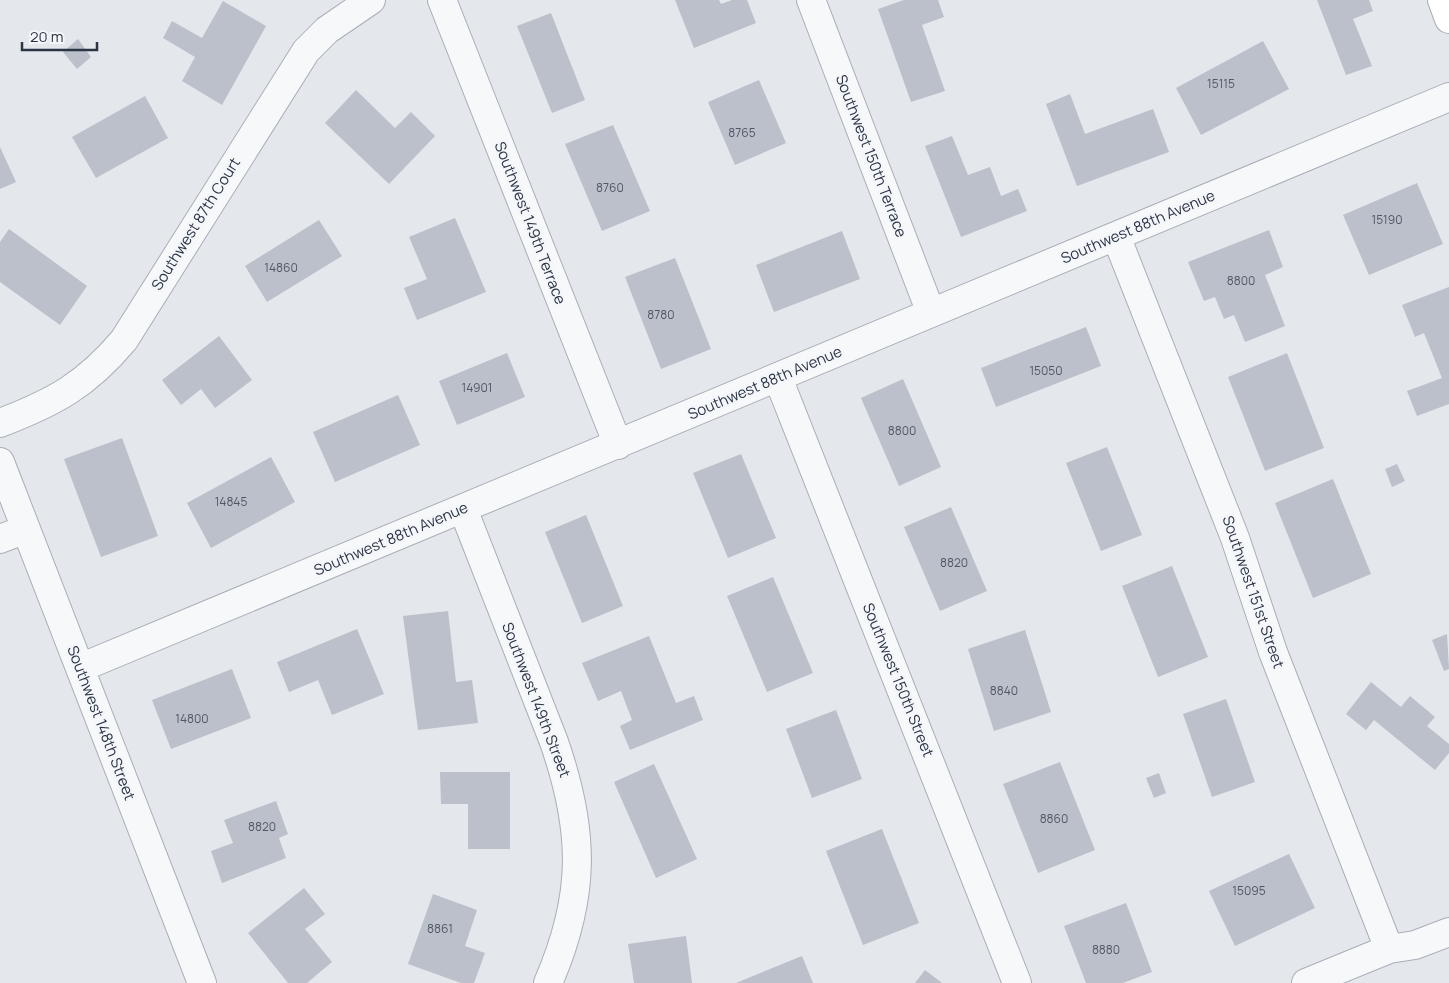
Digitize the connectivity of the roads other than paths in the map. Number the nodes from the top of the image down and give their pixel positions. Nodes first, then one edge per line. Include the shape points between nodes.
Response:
1 (371, 0) edge
2 (442, 0) edge
3 (811, 0) edge
4 (1442, 0) edge
5 (1449, 20) edge
6 (1449, 97) edge
7 (1116, 236) junction
8 (931, 313) junction
9 (778, 378) junction
10 (0, 423) edge
11 (618, 445) junction
12 (0, 462) edge
13 (463, 509) junction
14 (26, 529) junction
15 (0, 539) edge
16 (80, 668) junction
17 (1449, 932) edge
18 (1389, 949) junction
19 (202, 983) edge
20 (548, 983) edge
21 (1017, 983) edge
22 (1306, 983) edge

1 - 10 street, Southwest 87th Court via 326,30 306,51 124,340 107,361 67,393
2 - 11 street, Southwest 149th Terrace
3 - 8 street, Southwest 150th Terrace
4 - 5 main road
6 - 7 street, Southwest 88th Avenue
7 - 8 street, Southwest 88th Avenue
7 - 18 street, Southwest 151st Street via 1235,538 1273,652
8 - 9 street, Southwest 88th Avenue
9 - 11 street, Southwest 88th Avenue
9 - 21 street, Southwest 150th Street
11 - 13 street, Southwest 88th Avenue
12 - 14 street, Southwest 148th Street
13 - 16 street, Southwest 88th Avenue
13 - 20 street, Southwest 149th Street via 554,742 567,781 574,820 578,858 576,894 568,929
14 - 15 street
14 - 16 street, Southwest 148th Street
16 - 19 street, Southwest 148th Street
17 - 18 street via 1415,945
18 - 22 street

